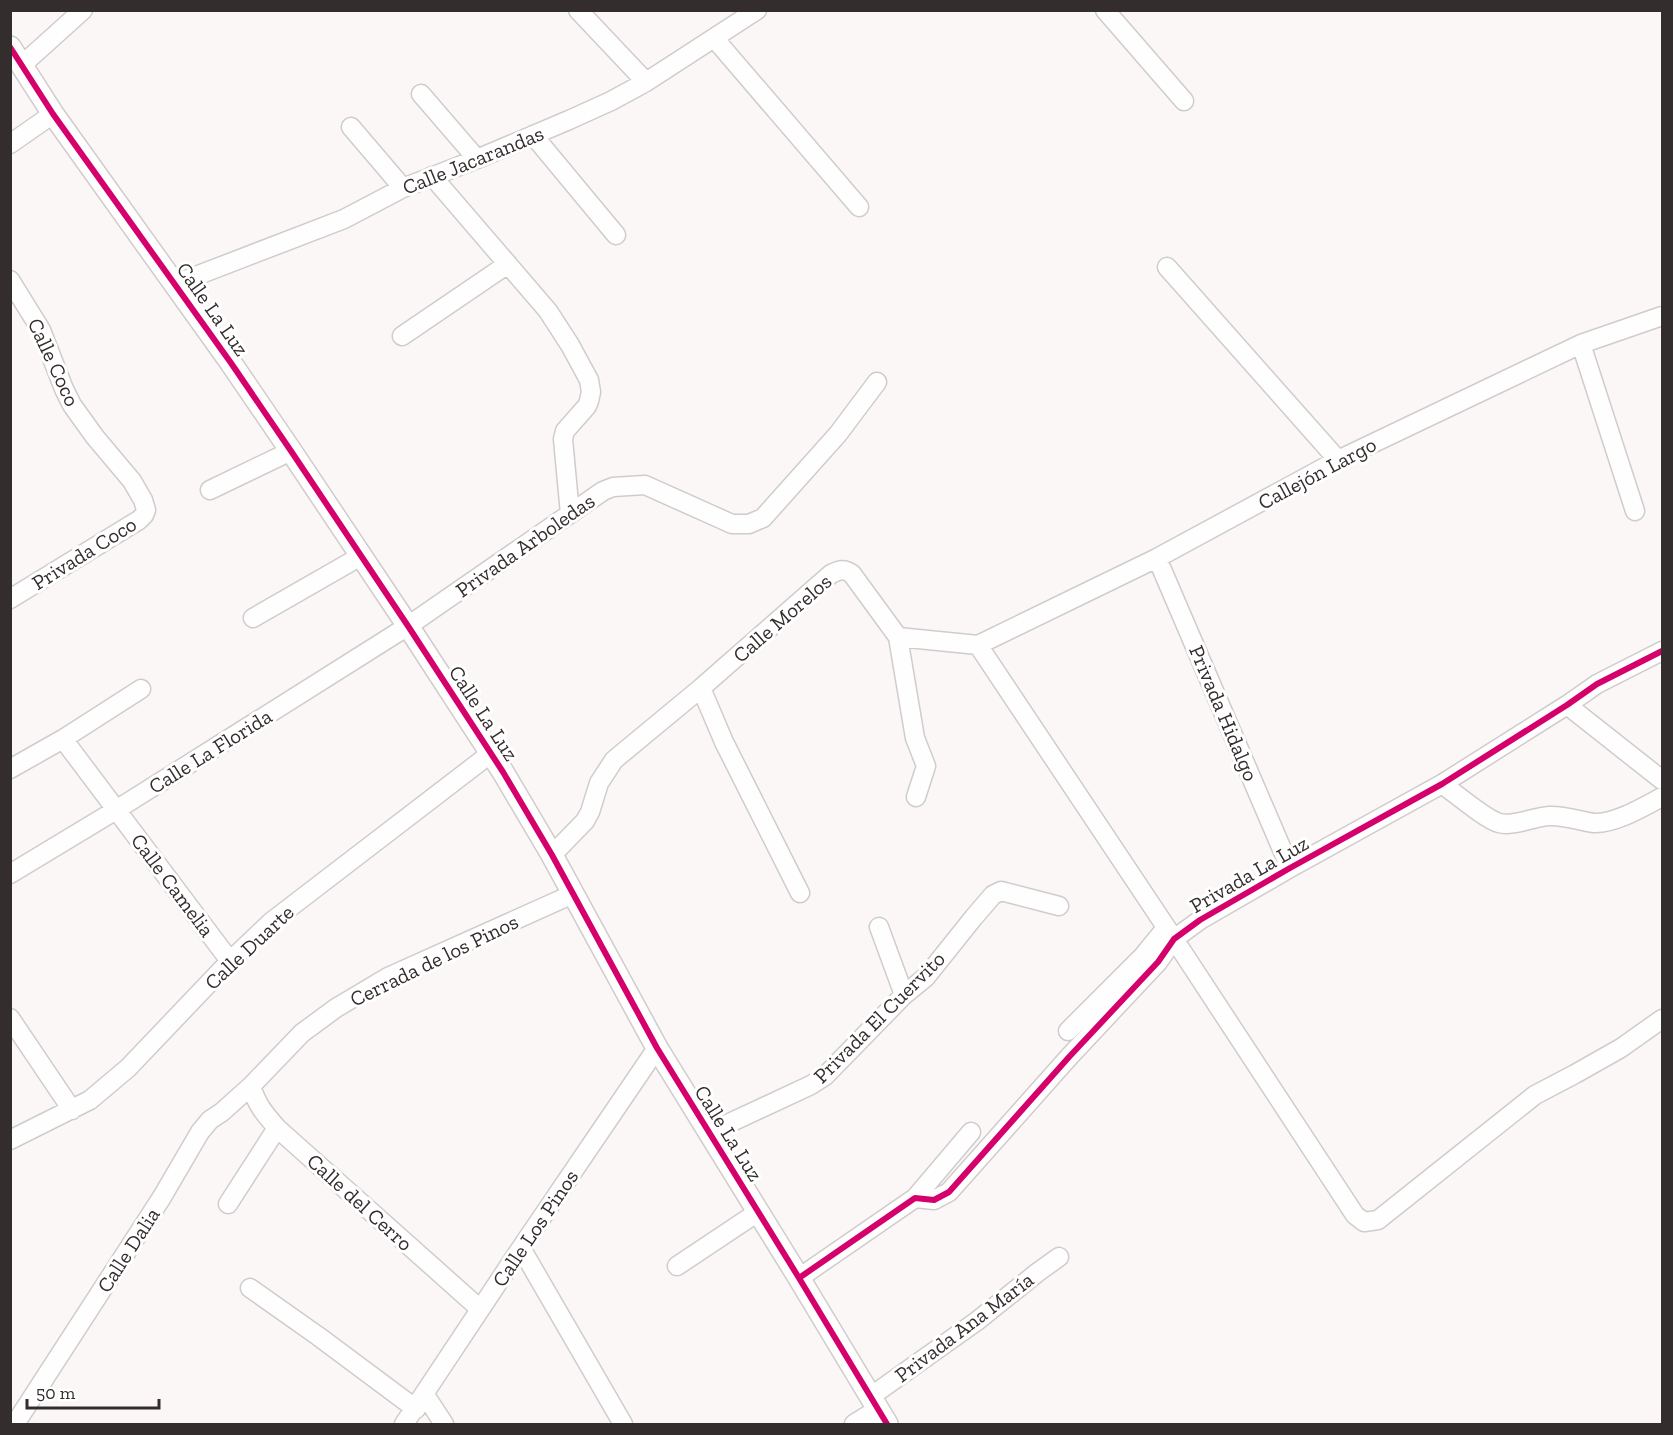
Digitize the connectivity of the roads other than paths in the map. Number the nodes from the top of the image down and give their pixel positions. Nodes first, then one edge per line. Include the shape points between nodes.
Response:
1 (83, 10) edge
2 (578, 10) edge
3 (758, 10) edge
4 (1105, 10) edge
5 (714, 38) junction
6 (10, 47) edge
7 (22, 65) junction
8 (646, 82) junction
9 (421, 94) dead end
10 (1184, 101) dead end
11 (54, 114) junction
12 (351, 127) dead end
13 (533, 135) junction
14 (10, 144) edge
15 (477, 159) junction
16 (432, 176) junction
17 (403, 188) junction
18 (859, 207) dead end
19 (616, 235) dead end
20 (508, 264) junction
21 (1167, 267) dead end
22 (10, 279) edge
23 (175, 284) junction
24 (1662, 316) edge
25 (402, 336) dead end
26 (1581, 344) junction
27 (877, 382) dead end
28 (291, 451) junction
29 (1338, 460) junction
30 (210, 490) dead end
31 (143, 500) joint
32 (1635, 511) dead end
33 (570, 514) junction
34 (361, 556) junction
35 (1158, 558) junction
36 (10, 599) edge
37 (253, 618) dead end
38 (408, 626) junction
39 (898, 637) junction
40 (978, 645) junction
41 (1662, 651) edge
42 (701, 688) junction
43 (141, 689) dead end
44 (1567, 705) junction
45 (63, 739) junction
46 (490, 754) junction
47 (10, 769) edge
48 (1662, 780) edge
49 (1442, 784) junction
50 (916, 797) dead end
51 (1662, 797) edge
52 (116, 810) junction
53 (552, 855) junction
54 (1290, 868) junction
55 (10, 874) edge
56 (801, 893) dead end
57 (573, 894) junction
58 (1059, 906) dead end
59 (879, 927) dead end
60 (1170, 934) junction
61 (230, 961) junction
62 (904, 995) junction
63 (10, 1018) edge
64 (1662, 1019) edge
65 (1068, 1030) dead end
66 (657, 1048) junction
67 (251, 1086) junction
68 (72, 1110) junction
69 (277, 1128) junction
70 (971, 1132) dead end
71 (708, 1133) junction
72 (10, 1140) edge
73 (915, 1198) junction
74 (228, 1204) dead end
75 (758, 1212) junction
76 (521, 1248) junction
77 (1059, 1257) dead end
78 (677, 1266) dead end
79 (799, 1278) junction
80 (250, 1288) dead end
81 (480, 1309) junction
82 (420, 1402) junction
83 (878, 1410) edge
84 (15, 1425) edge
85 (404, 1425) edge
86 (444, 1425) edge
87 (623, 1425) edge
88 (855, 1425) edge

1 - 7 street
2 - 8 street
3 - 5 street, Calle Jacarandas
4 - 10 street
5 - 8 street, Calle Jacarandas
5 - 18 street
6 - 7 street, Calle La Luz
7 - 11 street, Calle La Luz
8 - 13 street, Calle Jacarandas
9 - 15 street
11 - 14 street
11 - 23 street, Calle La Luz
12 - 17 street
13 - 15 street, Calle Jacarandas
13 - 19 street
15 - 16 street, Calle Jacarandas
16 - 17 street, Calle Jacarandas
16 - 20 street
17 - 23 street, Calle Jacarandas via 344,219
20 - 25 street
20 - 33 street via 556,321 589,380 587,406 565,431 563,439
21 - 29 street
22 - 31 street, Calle Coco via 41,330 72,405
23 - 28 street, Calle La Luz
24 - 26 street, Callejón Largo
26 - 29 street, Callejón Largo
26 - 32 street
27 - 33 street, Privada Arboledas via 838,434 763,518 749,524 732,524 645,485 603,490
28 - 30 street
28 - 34 street, Calle La Luz
29 - 35 street, Callejón Largo
31 - 36 street, Privada Coco via 146,510 139,520
33 - 38 street, Privada Arboledas
34 - 37 street
34 - 38 street, Calle La Luz
35 - 40 street, Callejón Largo
35 - 54 street, Privada Hidalgo
38 - 46 street, Calle La Luz
38 - 52 street, Calle La Florida
39 - 40 street
39 - 42 street, Calle Morelos via 852,574 838,570
39 - 50 street via 915,738 926,766
40 - 60 street
41 - 44 street, Privada La Luz via 1597,684
42 - 53 street, Calle Morelos via 614,760 599,783 585,821
42 - 56 street via 724,742
43 - 45 street
44 - 48 street
44 - 49 street, Privada La Luz
45 - 47 street
45 - 52 street, Calle Camelia
46 - 53 street, Calle La Luz
46 - 61 street, Calle Duarte via 271,922
49 - 51 street via 1492,820 1505,824 1548,816 1606,822
49 - 54 street, Privada La Luz
52 - 55 street, Calle La Florida
52 - 61 street, Calle Camelia
53 - 57 street, Calle La Luz
54 - 60 street, Privada La Luz
57 - 66 street, Calle La Luz
57 - 67 street, Cerrada de los Pinos via 388,977 336,1008 302,1033
58 - 62 street, Privada El Cuervito via 1001,891 974,917 926,977
59 - 62 street
60 - 64 street via 1355,1215 1364,1222 1378,1220 1535,1095 1621,1048
60 - 65 street
60 - 73 street, Privada La Luz via 1158,962 949,1192 934,1200
61 - 68 street, Calle Duarte via 128,1068
62 - 71 street, Privada El Cuervito via 825,1076
63 - 68 street
66 - 71 street, Calle La Luz
66 - 76 street, Calle Los Pinos
67 - 69 street, Calle del Cerro via 256,1102
67 - 84 street, Calle Dalia via 200,1132
68 - 72 street, Calle Duarte
69 - 74 street
69 - 81 street, Calle del Cerro
70 - 73 street
71 - 75 street, Calle La Luz
73 - 79 street, Privada La Luz
75 - 78 street
75 - 79 street, Calle La Luz
76 - 81 street, Calle Los Pinos
76 - 87 street
77 - 83 street, Privada Ana María via 977,1321
79 - 83 street, Calle La Luz
80 - 82 street
81 - 82 street, Calle Los Pinos
82 - 85 street, Calle Los Pinos
82 - 86 street
83 - 88 street, Privada Ana María

